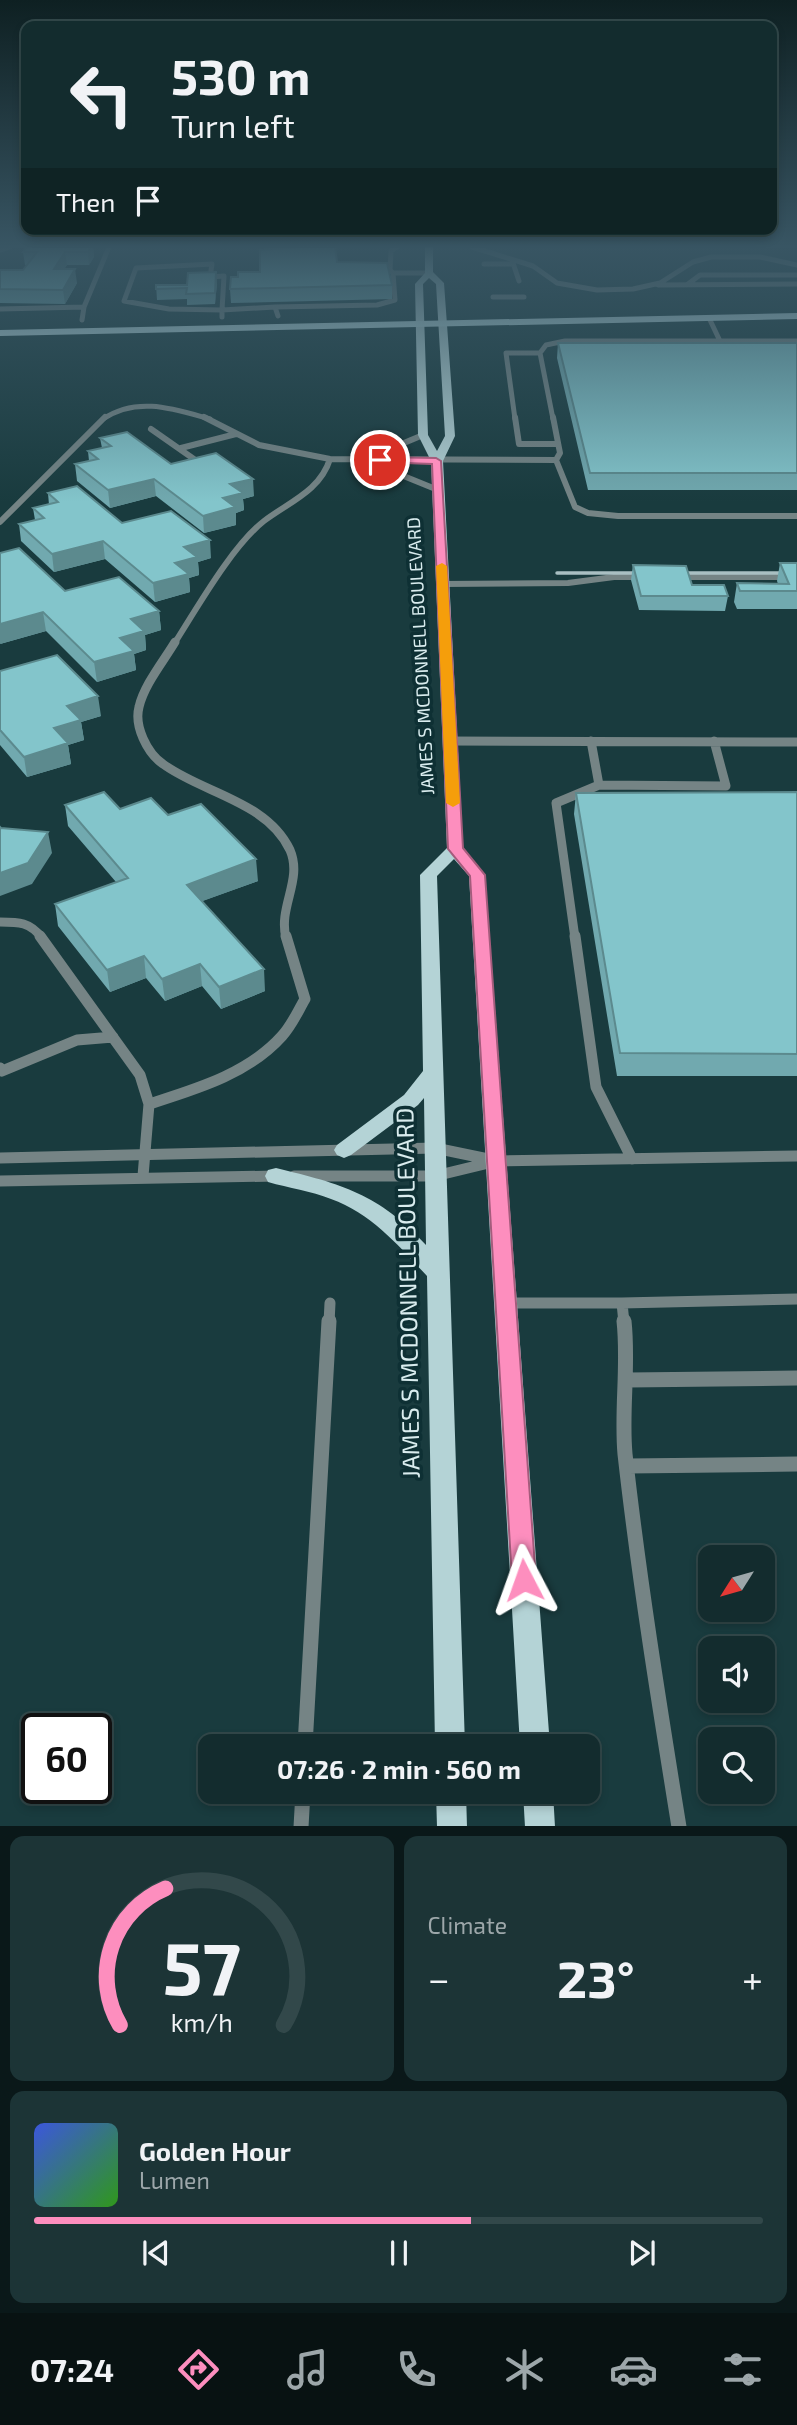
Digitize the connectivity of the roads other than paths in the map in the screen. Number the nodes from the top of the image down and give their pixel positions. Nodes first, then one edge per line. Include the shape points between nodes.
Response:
1 (36, 332) edge
2 (407, 332) edge
3 (423, 332) edge
4 (444, 332) edge
5 (716, 332) edge
6 (0, 333) edge
7 (423, 340) junction
8 (720, 341) junction
9 (797, 341) edge
10 (540, 353) junction
11 (151, 429) dead end
12 (236, 434) junction
13 (423, 436) junction
14 (558, 444) junction
15 (181, 448) junction
16 (330, 459) junction
17 (356, 460) junction
18 (556, 460) junction
19 (436, 461) junction
20 (201, 464) edge
21 (438, 490) junction
22 (797, 516) edge
23 (0, 522) edge
24 (653, 577) edge
25 (666, 577) edge
26 (797, 577) edge
27 (443, 584) junction
28 (450, 741) junction
29 (591, 741) junction
30 (714, 741) junction
31 (797, 742) edge
32 (598, 785) junction
33 (455, 849) junction
34 (0, 922) edge
35 (113, 1037) junction
36 (0, 1068) edge
37 (433, 1072) junction
38 (149, 1104) junction
39 (435, 1148) junction
40 (344, 1150) junction
41 (146, 1154) junction
42 (797, 1156) edge
43 (0, 1158) edge
44 (632, 1159) junction
45 (497, 1161) junction
46 (276, 1175) junction
47 (435, 1175) junction
48 (144, 1176) junction
49 (0, 1181) edge
50 (438, 1273) junction
51 (797, 1299) edge
52 (330, 1303) dead end
53 (506, 1303) junction
54 (622, 1303) junction
55 (797, 1378) edge
56 (628, 1380) junction
57 (797, 1464) edge
58 (628, 1466) junction
59 (306, 1734) edge
60 (450, 1734) edge
61 (534, 1734) edge
62 (302, 1804) edge
63 (451, 1804) edge
64 (539, 1804) edge
65 (301, 1826) edge
66 (452, 1826) edge
67 (540, 1826) edge
68 (679, 1826) edge

1 - 6 highway
2 - 7 highway
3 - 7 main road, JAMES S MCDONNELL BOULEVARD
4 - 19 main road, JAMES S MCDONNELL BOULEVARD via 450,436
5 - 8 lane
7 - 13 main road, JAMES S MCDONNELL BOULEVARD
8 - 9 lane
8 - 10 lane via 565,341 546,345
10 - 14 lane
10 - 14 lane via 506,353 519,444
11 - 15 lane
12 - 15 lane
12 - 16 lane via 273,449
12 - 23 lane via 195,412 146,405 115,412 92,428
13 - 17 lane
13 - 19 main road, JAMES S MCDONNELL BOULEVARD
14 - 18 lane
15 - 20 lane
16 - 17 lane
16 - 38 lane via 329,468 312,487 255,528 156,673 138,708 142,734 162,764 257,815 289,848 295,866 283,917 285,940 305,999 283,1034 238,1072
17 - 19 lane
17 - 21 lane via 381,465
18 - 19 lane
18 - 22 lane via 575,507 588,513
19 - 21 main road, JAMES S MCDONNELL BOULEVARD
21 - 27 main road, JAMES S MCDONNELL BOULEVARD
24 - 27 lane
25 - 26 lane
27 - 28 main road, JAMES S MCDONNELL BOULEVARD
28 - 29 lane
28 - 33 main road, JAMES S MCDONNELL BOULEVARD
29 - 30 lane
29 - 32 lane
30 - 31 lane
30 - 32 lane via 726,786
32 - 44 lane via 556,803 596,1087
33 - 37 main road, JAMES S MCDONNELL BOULEVARD via 428,875
33 - 45 main road via 477,875
34 - 35 lane via 24,922 36,930
35 - 36 lane via 77,1040 2,1071
35 - 38 lane via 140,1075
37 - 39 main road, JAMES S MCDONNELL BOULEVARD
37 - 40 main road via 411,1100
38 - 41 lane
39 - 40 lane
39 - 45 lane
39 - 47 main road, JAMES S MCDONNELL BOULEVARD
40 - 41 lane
41 - 43 lane
41 - 48 lane
42 - 44 lane
44 - 45 lane
45 - 47 lane
45 - 53 main road
46 - 47 lane
46 - 48 lane
46 - 50 main road via 327,1189 373,1209
47 - 50 main road, JAMES S MCDONNELL BOULEVARD
48 - 49 lane
50 - 60 main road, JAMES S MCDONNELL BOULEVARD
51 - 54 lane
52 - 59 lane
53 - 54 lane
53 - 61 main road
54 - 56 lane
55 - 56 lane
56 - 58 lane
57 - 58 lane
58 - 68 lane via 653,1669
62 - 65 lane
63 - 66 main road
64 - 67 main road

